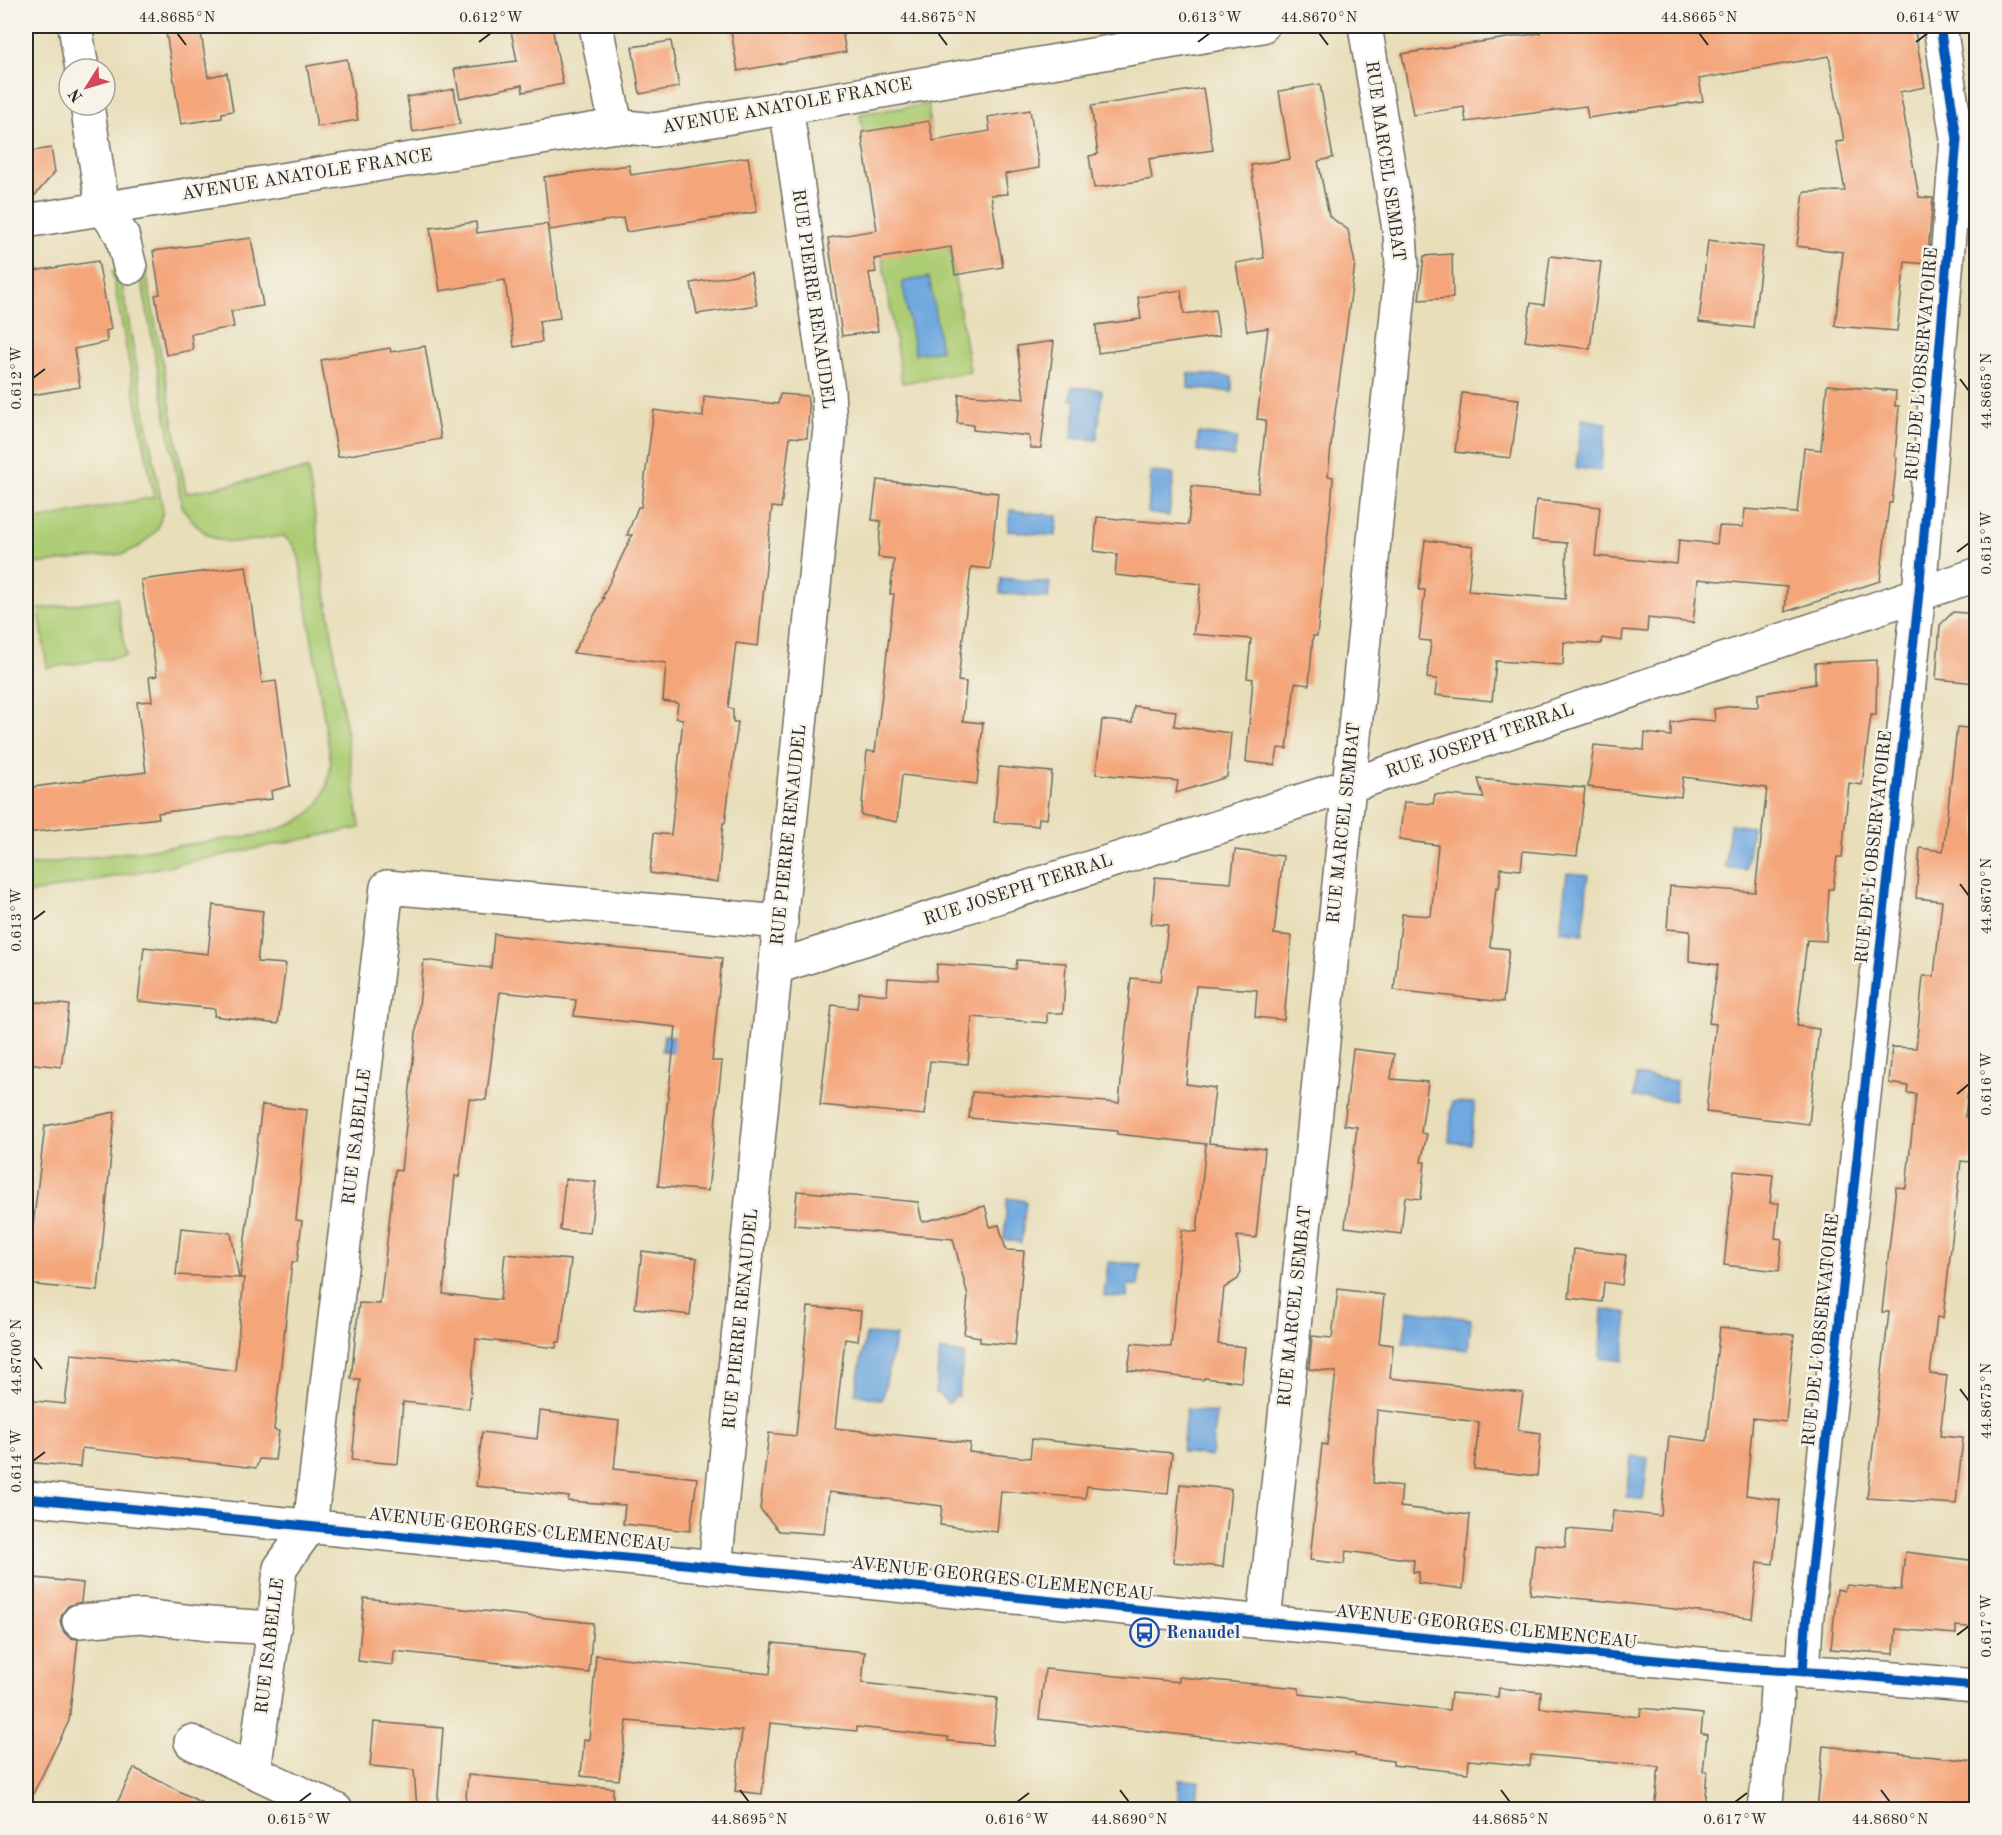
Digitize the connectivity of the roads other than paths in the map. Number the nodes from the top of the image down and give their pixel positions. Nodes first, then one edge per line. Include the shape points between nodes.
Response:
1 (75, 26) edge
2 (596, 26) edge
3 (1262, 26) edge
4 (1365, 26) edge
5 (1940, 26) edge
6 (1129, 37) edge
7 (80, 57) edge
8 (786, 106) junction
9 (89, 117) edge
10 (616, 126) junction
11 (103, 208) junction
12 (26, 220) edge
13 (130, 267) dead end
14 (1977, 575) edge
15 (1919, 593) junction
16 (1348, 786) junction
17 (781, 922) junction
18 (776, 967) junction
19 (26, 1498) edge
20 (310, 1526) junction
21 (716, 1567) junction
22 (79, 1621) dead end
23 (1264, 1622) junction
24 (274, 1628) junction
25 (1790, 1671) junction
26 (1977, 1686) edge
27 (191, 1742) dead end
28 (254, 1771) junction
29 (336, 1809) edge
30 (1765, 1809) edge

1 - 7 street
2 - 10 street
3 - 6 street, AVENUE ANATOLE FRANCE
4 - 16 street, RUE MARCEL SEMBAT via 1402,265
5 - 15 street, RUE DE L'OBSERVATOIRE via 1958,140
6 - 8 street, AVENUE ANATOLE FRANCE
8 - 10 street, AVENUE ANATOLE FRANCE via 654,130
8 - 17 street, RUE PIERRE RENAUDEL via 828,391 830,428
9 - 11 street
10 - 11 street, AVENUE ANATOLE FRANCE
11 - 12 street, AVENUE ANATOLE FRANCE
11 - 13 street via 122,235
14 - 15 street, RUE JOSEPH TERRAL
15 - 16 street, RUE JOSEPH TERRAL
15 - 25 street, RUE DE L'OBSERVATOIRE via 1806,1624
16 - 18 street, RUE JOSEPH TERRAL
16 - 23 street, RUE MARCEL SEMBAT
17 - 18 street, RUE PIERRE RENAUDEL
17 - 20 street, RUE ISABELLE via 387,887
18 - 21 street, RUE PIERRE RENAUDEL
19 - 20 street, AVENUE GEORGES CLEMENCEAU
20 - 21 street, AVENUE GEORGES CLEMENCEAU
20 - 24 street, RUE ISABELLE via 280,1568
21 - 23 street, AVENUE GEORGES CLEMENCEAU
22 - 24 street via 141,1616
23 - 25 street, AVENUE GEORGES CLEMENCEAU
24 - 28 street, RUE ISABELLE
25 - 26 street, AVENUE GEORGES CLEMENCEAU
25 - 30 street, RUE DE L'OBSERVATOIRE via 1776,1706
27 - 28 street
28 - 29 street

